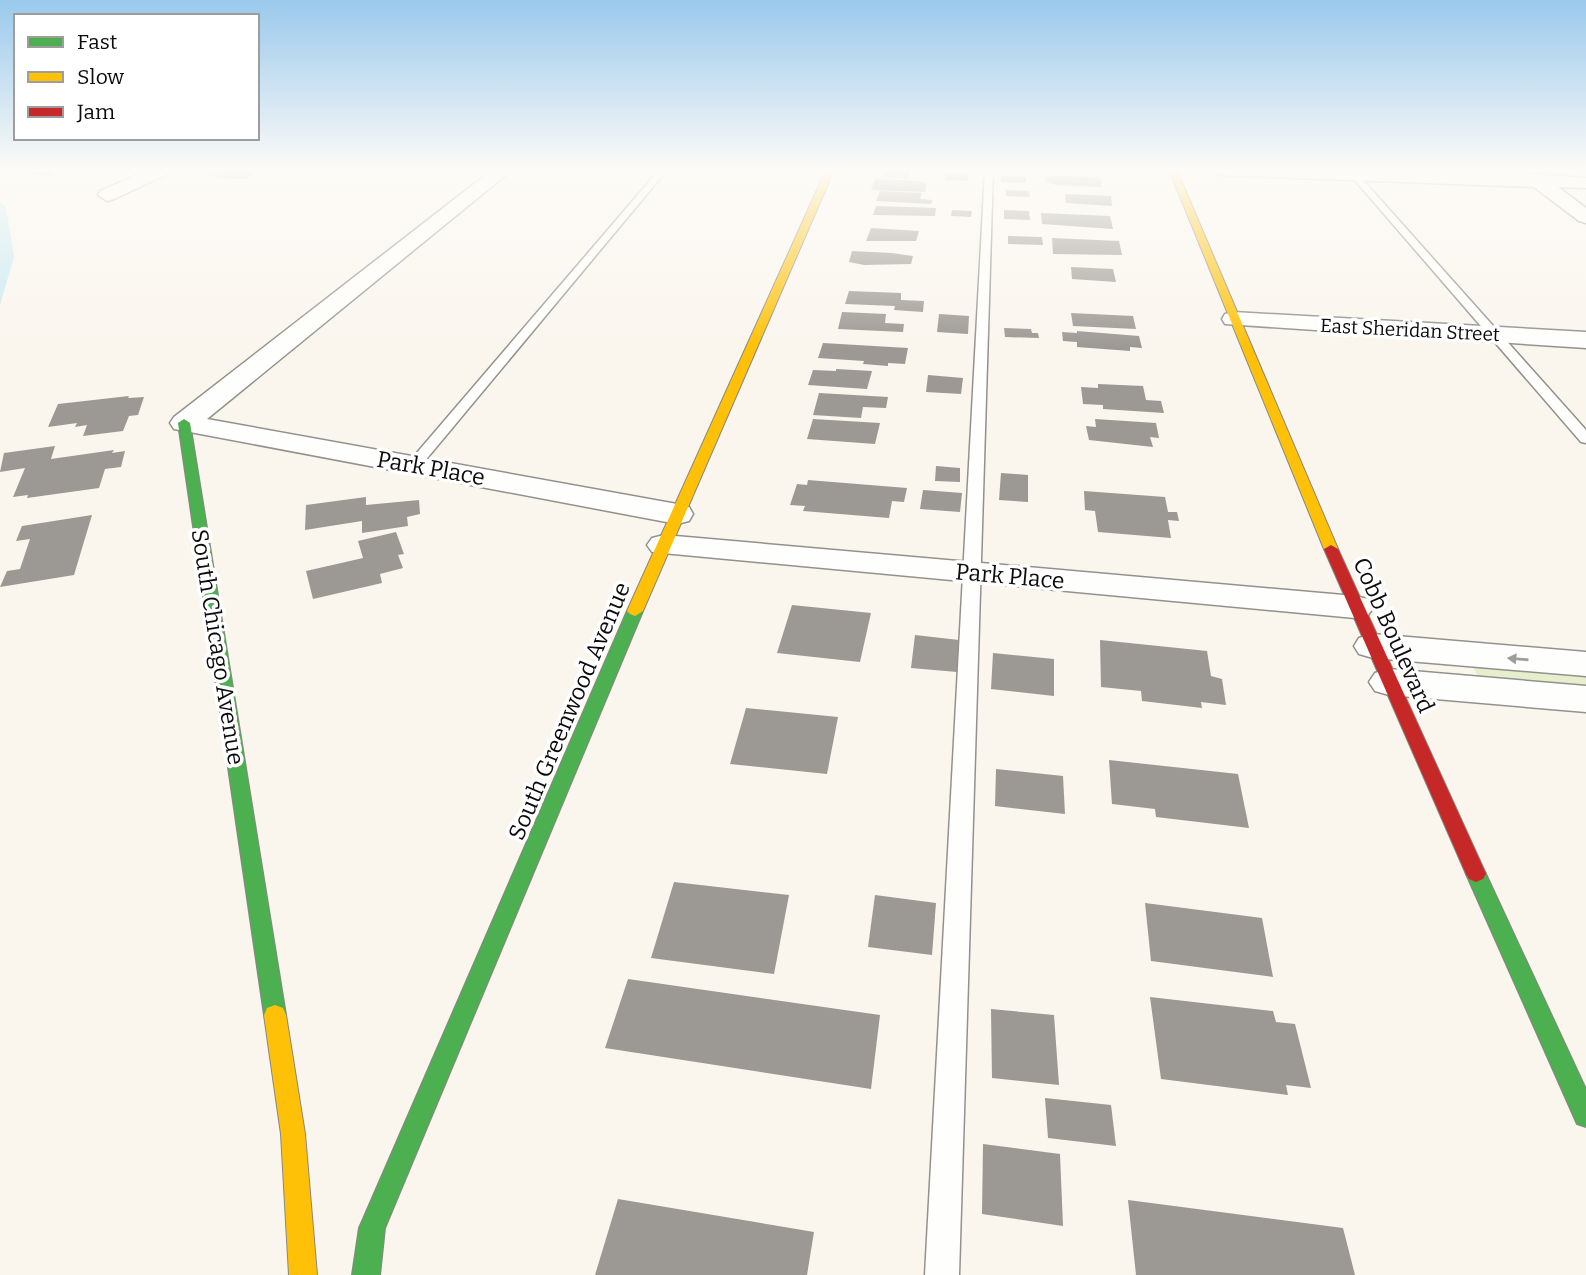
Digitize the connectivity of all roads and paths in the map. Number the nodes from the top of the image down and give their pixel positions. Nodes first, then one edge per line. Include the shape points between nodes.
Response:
1 (428, 230) edge
2 (613, 230) edge
3 (804, 230) edge
4 (986, 230) edge
5 (1197, 230) edge
6 (1402, 230) edge
7 (1234, 319) junction
8 (1494, 335) junction
9 (1586, 340) edge
10 (184, 423) junction
11 (1586, 439) edge
12 (414, 465) junction
13 (671, 529) junction
14 (972, 572) junction
15 (1356, 607) junction
16 (1381, 664) junction
17 (1586, 664) edge
18 (1586, 699) edge
19 (1586, 1116) edge
20 (303, 1275) edge
21 (366, 1275) edge
22 (942, 1275) edge

1 - 10 street
2 - 12 lane
3 - 13 street, South Greenwood Avenue
4 - 14 lane
5 - 7 street, Cobb Boulevard
6 - 8 lane
7 - 8 street, East Sheridan Street
7 - 15 street, Cobb Boulevard
8 - 9 street, East Sheridan Street
8 - 11 lane
10 - 12 street, Park Place
10 - 20 street, South Chicago Avenue via 293,1134
12 - 13 street, Park Place
13 - 14 street, Park Place
13 - 21 street, South Greenwood Avenue via 372,1228
14 - 15 street, Park Place
14 - 22 lane
15 - 16 street, Cobb Boulevard
17 -> 16 street
16 - 18 street
16 - 19 street, Cobb Boulevard

